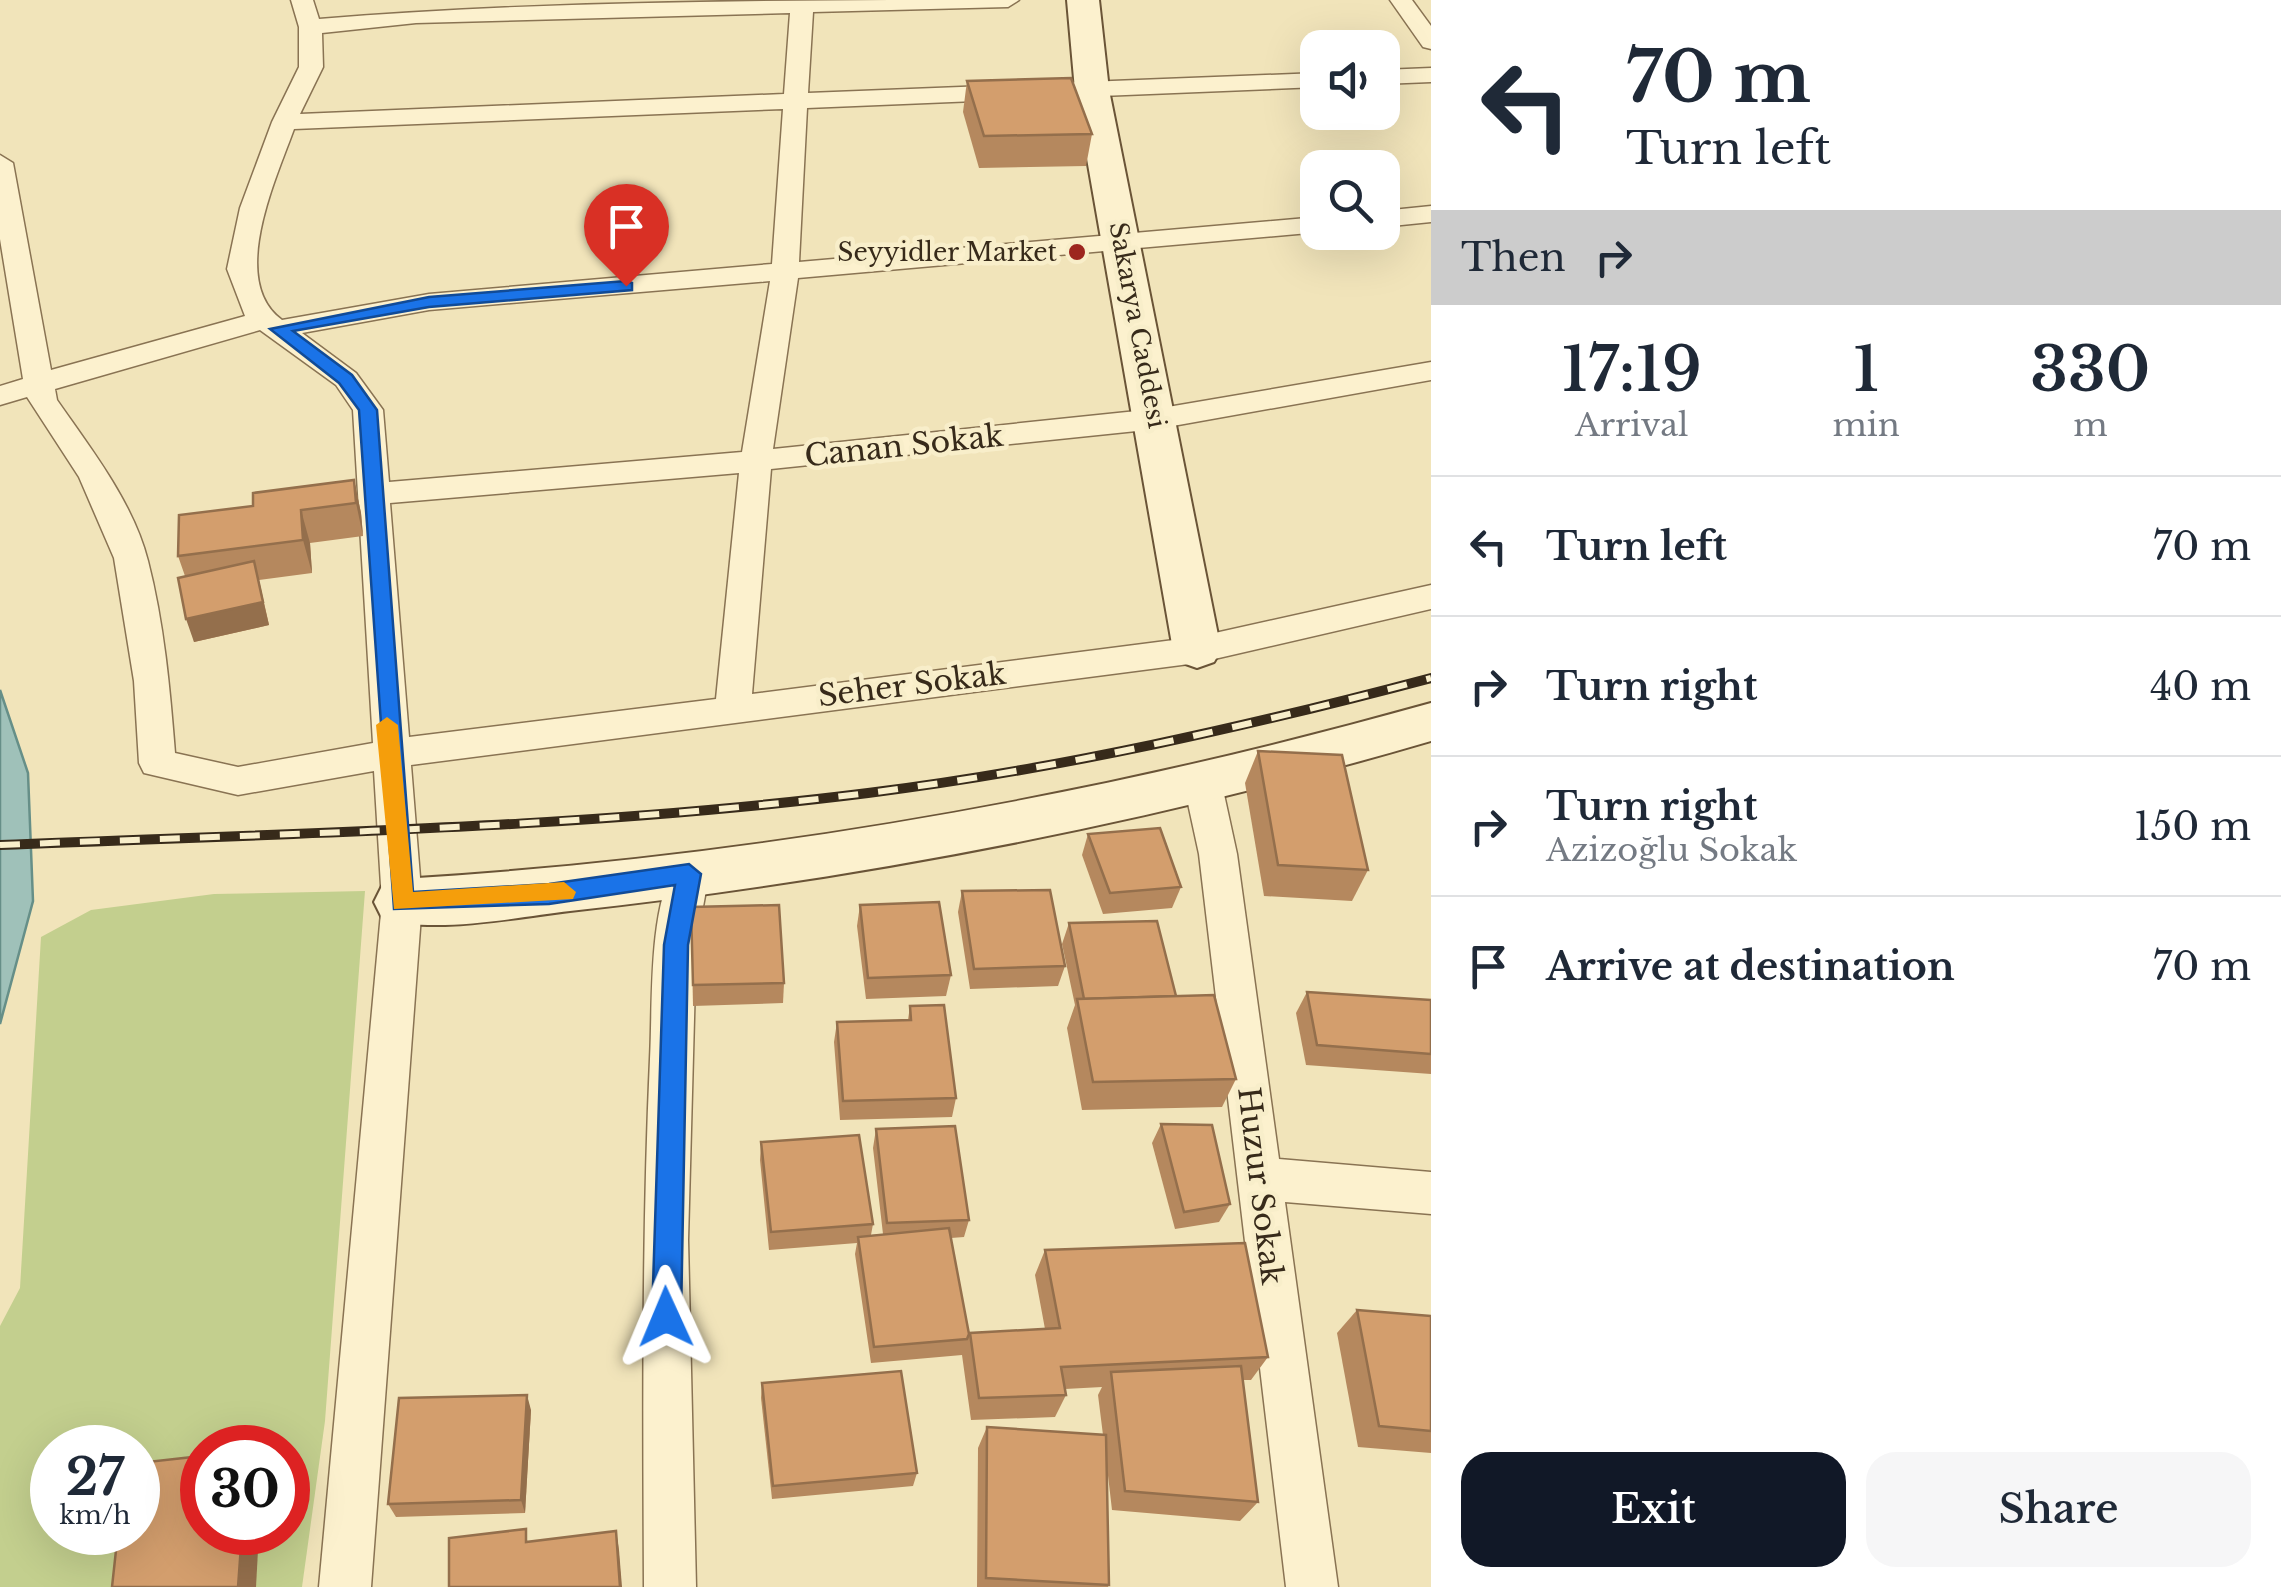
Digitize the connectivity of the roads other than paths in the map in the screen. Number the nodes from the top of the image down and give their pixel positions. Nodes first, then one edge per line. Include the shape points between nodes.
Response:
1 (1008, 0) edge
2 (1083, 0) edge
3 (1401, 0) edge
4 (801, 2) edge
5 (306, 14) edge
6 (1431, 42) edge
7 (1431, 75) edge
8 (1400, 76) edge
9 (1300, 81) edge
10 (1092, 90) junction
11 (794, 101) junction
12 (284, 122) junction
13 (0, 163) edge
14 (1431, 214) edge
15 (1400, 217) edge
16 (1300, 227) edge
17 (1119, 244) junction
18 (785, 273) junction
19 (272, 324) junction
20 (1431, 371) edge
21 (40, 385) junction
22 (0, 396) edge
23 (1156, 418) junction
24 (756, 462) junction
25 (373, 494) junction
26 (1431, 597) edge
27 (1197, 650) junction
28 (733, 708) junction
29 (1431, 722) edge
30 (390, 754) junction
31 (1202, 785) junction
32 (689, 874) junction
33 (402, 902) junction
34 (1258, 1178) junction
35 (1431, 1193) edge
36 (344, 1587) edge
37 (670, 1587) edge
38 (1312, 1587) edge

1 - 4 street
2 - 10 street, Sakarya Caddesi
3 - 6 street
4 - 5 street
4 - 11 street
5 - 12 street via 311,67
7 - 8 street
9 - 10 street
10 - 11 street
10 - 17 street, Sakarya Caddesi
11 - 12 street
11 - 18 street
12 - 19 street via 253,208 241,268 259,316
13 - 21 street
14 - 15 street
16 - 17 street
17 - 18 street
17 - 23 street, Sakarya Caddesi
18 - 19 street via 429,302
18 - 24 street
19 - 21 street via 137,353
19 - 25 street via 346,379 368,410
20 - 23 street, Canan Sokak
21 - 22 street
21 - 30 street, Seher Sokak via 42,400 94,476 131,558 152,681 157,763 238,781
23 - 24 street, Canan Sokak
23 - 27 street, Sakarya Caddesi
24 - 25 street, Canan Sokak
24 - 28 street
25 - 30 street
26 - 27 street, Seher Sokak
27 - 28 street, Seher Sokak
28 - 30 street, Seher Sokak
29 - 31 street
30 - 33 street
31 - 32 street
31 - 34 street, Huzur Sokak via 1218,854
32 - 33 street via 549,894
32 - 37 street via 676,945 666,1240
33 - 36 street
34 - 35 street
34 - 38 street, Huzur Sokak

